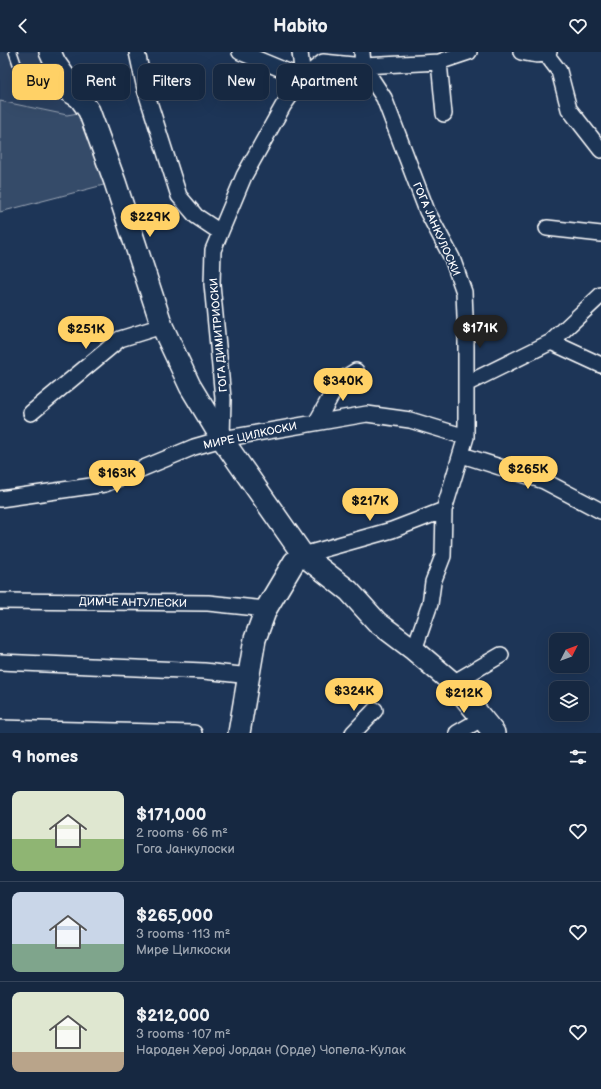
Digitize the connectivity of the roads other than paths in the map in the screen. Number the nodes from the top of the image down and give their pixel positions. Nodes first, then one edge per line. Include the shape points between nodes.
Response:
1 (13, 52) edge
2 (50, 52) edge
3 (137, 52) edge
4 (240, 52) edge
5 (300, 52) edge
6 (462, 53) edge
7 (536, 53) edge
8 (362, 59) edge
9 (439, 62) junction
10 (301, 64) edge
11 (320, 64) edge
12 (277, 67) edge
13 (287, 100) edge
14 (89, 111) junction
15 (444, 114) dead end
16 (601, 150) edge
17 (547, 228) dead end
18 (220, 232) junction
19 (601, 234) edge
20 (601, 295) edge
21 (162, 326) junction
22 (551, 342) junction
23 (601, 365) edge
24 (356, 371) dead end
25 (466, 384) junction
26 (31, 413) dead end
27 (317, 421) junction
28 (466, 437) junction
29 (222, 439) junction
30 (462, 455) junction
31 (0, 499) edge
32 (444, 510) junction
33 (601, 511) edge
34 (303, 555) junction
35 (0, 601) edge
36 (266, 609) junction
37 (414, 650) junction
38 (501, 655) dead end
39 (0, 662) edge
40 (250, 676) junction
41 (453, 683) junction
42 (375, 710) dead end
43 (489, 726) edge
44 (0, 728) edge
45 (194, 733) edge
46 (225, 733) edge
47 (239, 733) edge
48 (353, 733) edge
49 (457, 733) edge

1 - 14 lane via 23,81 60,94
2 - 14 street
3 - 18 street via 145,89 179,196 196,216
4 - 12 street
5 - 10 street
6 - 9 street, ГОГА ДИМИТРИОСКИ
7 - 16 street via 560,71 569,108
8 - 9 street, ГОГА ДИМИТРИОСКИ
8 - 11 street, ГОГА ДИМИТРИОСКИ
8 - 25 street, ГОГА ЈАНКУЛОСКИ via 384,98 427,211 452,258 464,292
9 - 15 street
13 - 18 street, ГОГА ДИМИТРИОСКИ via 244,176
14 - 21 street
17 - 19 street
18 - 29 street, ГОГА ДИМИТРИОСКИ via 213,250 212,284 223,398
20 - 22 street
21 - 26 street via 120,339
21 - 29 street via 190,386
22 - 23 street
22 - 25 street
24 - 27 street via 343,379
25 - 28 street, ГОГА ЈАНКУЛОСКИ
27 - 28 street, МИРЕ ЦИЛКОСКИ via 367,414 410,420
27 - 29 street, МИРЕ ЦИЛКОСКИ
28 - 30 street, ГОГА ЈАНКУЛОСКИ
29 - 31 street, МИРЕ ЦИЛКОСКИ via 105,484
29 - 34 street
30 - 32 street, ГОГА ЈАНКУЛОСКИ
30 - 33 street via 544,481
32 - 34 street via 392,530
32 - 37 street, ГОГА ЈАНКУЛОСКИ via 443,556
34 - 36 street via 294,562
34 - 37 street via 349,590 377,622
35 - 36 street, ДИМЧЕ АНТУЛЕСКИ via 208,603
36 - 40 street via 255,639
37 - 41 street
38 - 41 street
39 - 40 street via 204,671
40 - 47 street
41 - 43 street
42 - 48 street
43 - 49 street
44 - 45 street
46 - 47 street

